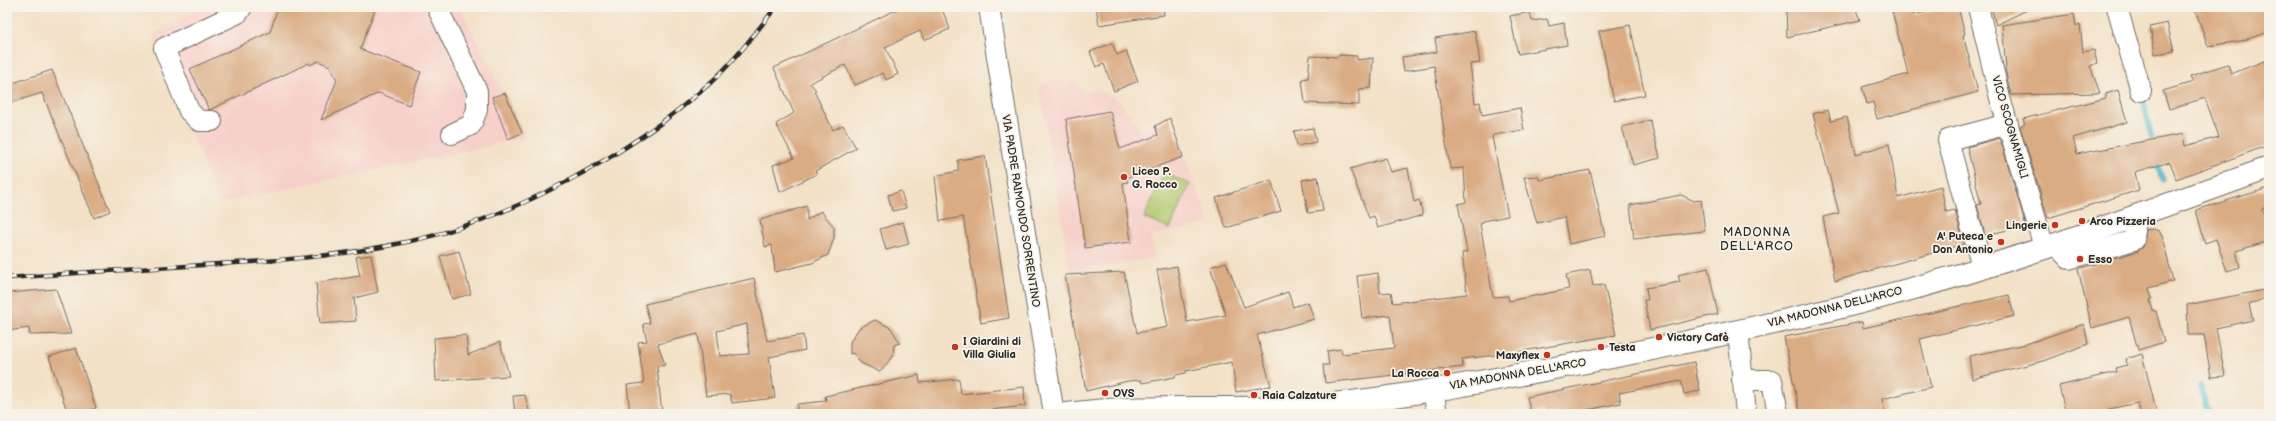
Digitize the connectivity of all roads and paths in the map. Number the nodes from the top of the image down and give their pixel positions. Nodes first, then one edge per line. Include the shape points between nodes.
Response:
1 (242, 7) edge
2 (437, 7) edge
3 (988, 7) edge
4 (1978, 7) edge
5 (2118, 7) edge
6 (2141, 91) dead end
7 (212, 120) dead end
8 (2008, 124) junction
9 (452, 134) dead end
10 (2269, 168) edge
11 (2050, 246) junction
12 (1982, 267) junction
13 (1738, 331) junction
14 (1742, 380) junction
15 (1433, 390) junction
16 (1364, 407) edge
17 (1054, 414) edge
18 (1067, 414) edge
19 (1437, 414) edge
20 (1746, 414) edge
21 (1778, 414) edge

1 - 7 street via 238,13 164,48 189,111 199,121
2 - 9 street via 477,91 477,110 471,125
3 - 17 street, VIA PADRE RAIMONDO SORRENTINO
4 - 8 street, VICO SCOGNAMIGLI
5 - 6 street
8 - 11 street, VICO SCOGNAMIGLI
8 - 12 street via 1948,140
10 - 11 main road, VIA MADONNA DELL'ARCO
11 - 12 main road, VIA MADONNA DELL'ARCO
12 - 13 main road, VIA MADONNA DELL'ARCO via 1911,289
13 - 14 street
13 - 15 main road, VIA MADONNA DELL'ARCO
14 - 20 street
14 - 21 street via 1772,380
15 - 16 main road, VIA MADONNA DELL'ARCO
15 - 19 street
16 - 18 main road, VIA MADONNA DELL'ARCO via 1333,404 1262,408 1103,409

